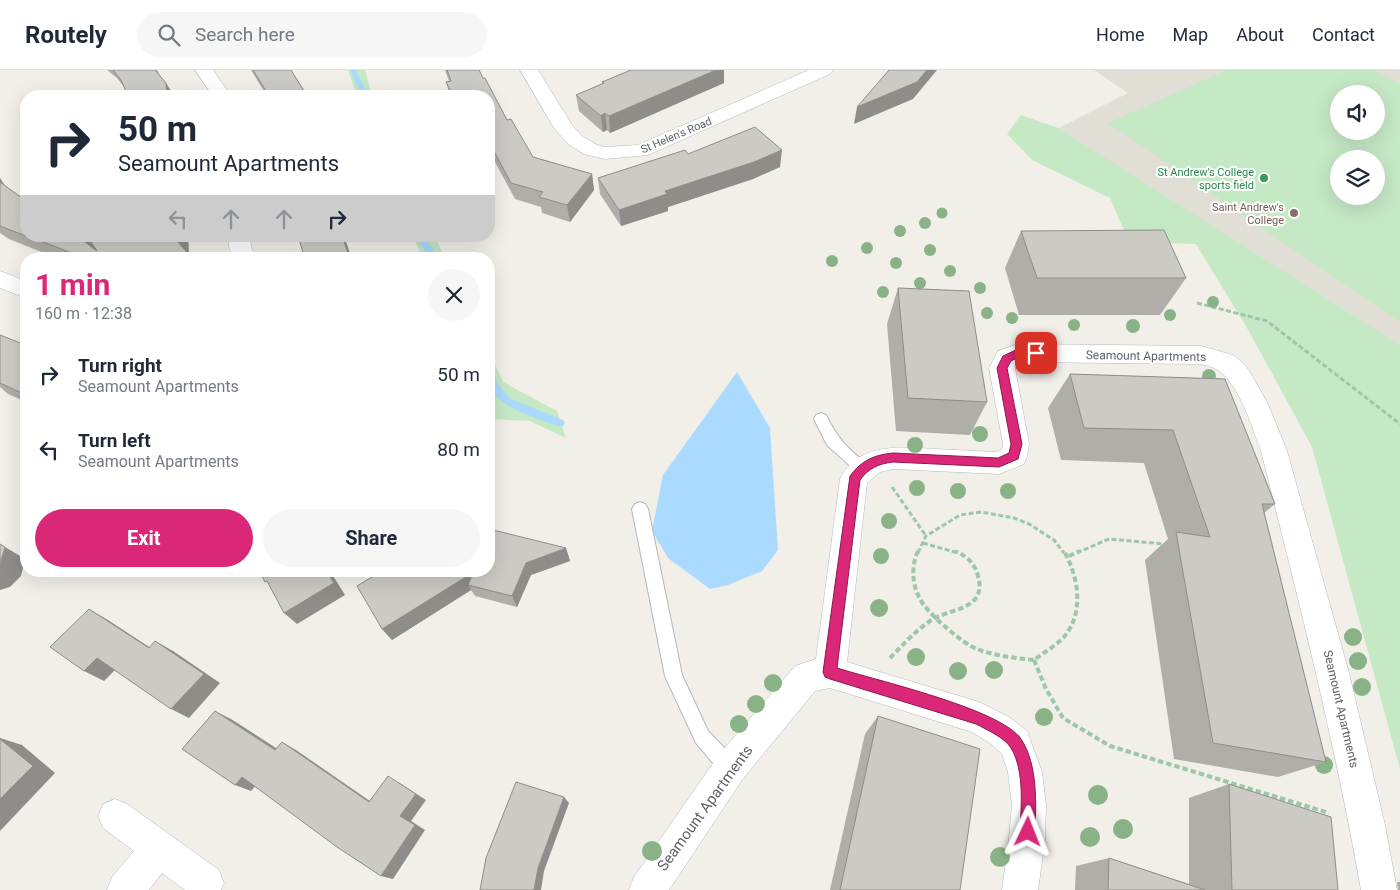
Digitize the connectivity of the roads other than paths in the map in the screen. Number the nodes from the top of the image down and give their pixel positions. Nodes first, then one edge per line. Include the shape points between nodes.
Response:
1 (204, 70) edge
2 (529, 70) edge
3 (824, 70) edge
4 (218, 90) edge
5 (0, 279) edge
6 (20, 287) edge
7 (821, 419) dead end
8 (870, 464) junction
9 (640, 509) dead end
10 (830, 672) junction
11 (730, 768) junction
12 (115, 816) dead end
13 (159, 848) junction
14 (206, 883) dead end
15 (125, 890) edge
16 (647, 890) edge
17 (1020, 890) edge
18 (1379, 890) edge

1 - 4 street
2 - 3 street, St Helen's Road via 564,128 591,150 605,153 641,151
5 - 6 street
7 - 8 lane via 826,434 841,450
8 - 10 street via 854,479
8 - 18 street, Seamount Apartments via 893,458 999,463 1014,456 1016,444 1002,368 1006,358 1018,353 1201,356 1226,362 1234,370 1263,421 1274,451 1333,673
9 - 11 lane via 674,676 702,737
10 - 11 street, Seamount Apartments via 806,677
10 - 17 street, Seamount Apartments via 979,718 1016,743 1029,791 1028,832
11 - 16 street, Seamount Apartments
12 - 13 street
13 - 14 street
13 - 15 street

